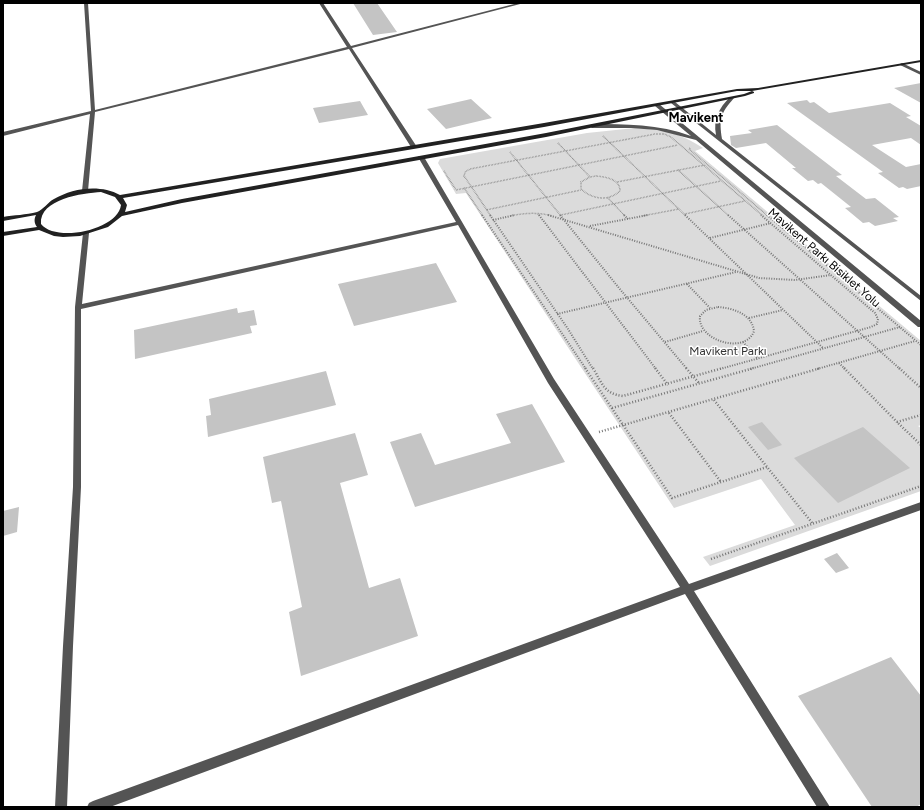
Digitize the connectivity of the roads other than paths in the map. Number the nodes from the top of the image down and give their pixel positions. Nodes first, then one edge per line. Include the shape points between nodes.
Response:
1 (86, 3) edge
2 (321, 3) edge
3 (522, 3) edge
4 (350, 48) junction
5 (921, 61) edge
6 (902, 64) junction
7 (921, 74) edge
8 (758, 89) junction
9 (732, 98) junction
10 (673, 103) junction
11 (657, 105) junction
12 (680, 108) junction
13 (93, 111) junction
14 (664, 111) junction
15 (591, 126) junction
16 (3, 134) edge
17 (720, 139) junction
18 (701, 141) junction
19 (414, 147) junction
20 (421, 157) junction
21 (85, 191) junction
22 (120, 197) junction
23 (40, 213) junction
24 (120, 215) junction
25 (3, 219) edge
26 (460, 223) junction
27 (40, 228) junction
28 (86, 233) junction
29 (3, 234) edge
30 (921, 299) edge
31 (78, 307) junction
32 (921, 325) edge
33 (921, 506) edge
34 (687, 590) junction
35 (61, 807) edge
36 (93, 807) edge
37 (824, 807) edge

1 - 13 street
2 - 4 street
3 - 4 street
4 - 13 street
4 - 19 street
5 - 6 main road
6 - 7 street
6 - 8 main road
8 - 9 main road
8 - 10 main road via 737,90
9 - 12 main road
9 - 17 street via 722,108 717,119
10 - 11 main road
10 - 12 street
11 - 14 street
11 - 19 main road
12 - 14 main road
12 - 17 street
13 - 16 street
13 - 21 street
14 - 15 main road
14 - 18 street
15 - 18 street via 652,128 683,134
15 - 20 main road
17 - 30 street
18 - 32 street
19 - 22 main road
20 - 24 main road via 182,201
20 - 26 street
21 - 22 main road via 101,190
21 - 23 main road via 61,198
22 - 24 main road via 124,203
23 - 25 main road
23 - 27 main road via 37,218
24 - 28 main road via 108,225
26 - 31 street
26 - 34 street via 551,381
27 - 28 main road via 64,236
27 - 29 main road
28 - 31 street
31 - 35 street via 77,487
33 - 34 street
34 - 36 street
34 - 37 street

